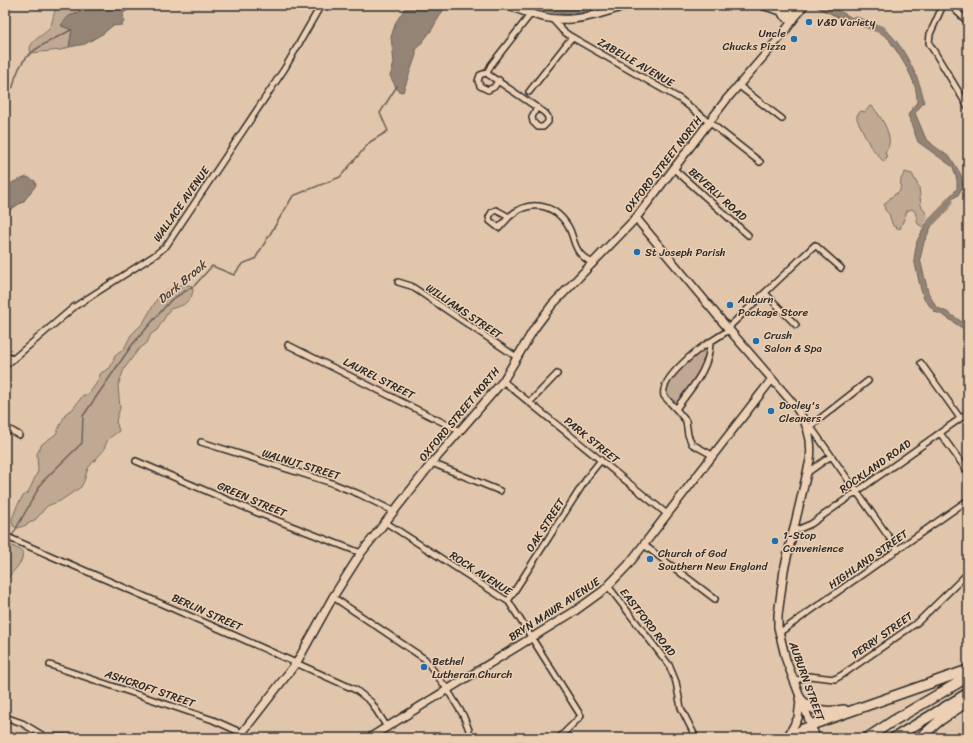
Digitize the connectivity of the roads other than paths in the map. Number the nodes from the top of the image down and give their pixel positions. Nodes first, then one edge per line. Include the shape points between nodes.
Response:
1 (321, 5) edge
2 (508, 5) edge
3 (628, 5) edge
4 (761, 5) edge
5 (804, 5) edge
6 (943, 5) edge
7 (950, 5) edge
8 (781, 11) junction
9 (530, 15) junction
10 (797, 15) junction
11 (553, 20) junction
12 (792, 21) junction
13 (968, 22) edge
14 (572, 37) junction
15 (488, 73) junction
16 (499, 80) junction
17 (738, 85) junction
18 (529, 92) dead end
19 (537, 107) dead end
20 (968, 107) edge
21 (782, 119) dead end
22 (710, 121) junction
23 (760, 162) dead end
24 (674, 169) junction
25 (509, 217) dead end
26 (636, 218) junction
27 (748, 235) dead end
28 (593, 264) junction
29 (841, 268) dead end
30 (398, 282) dead end
31 (765, 293) junction
32 (796, 325) dead end
33 (729, 330) junction
34 (710, 342) junction
35 (288, 345) dead end
36 (5, 355) edge
37 (518, 358) junction
38 (12, 359) junction
39 (921, 363) dead end
40 (5, 366) edge
41 (557, 374) dead end
42 (772, 379) junction
43 (503, 381) junction
44 (868, 381) dead end
45 (530, 402) junction
46 (676, 409) junction
47 (968, 413) edge
48 (960, 418) junction
49 (5, 427) edge
50 (808, 428) junction
51 (460, 431) junction
52 (940, 433) junction
53 (19, 435) dead end
54 (201, 442) dead end
55 (712, 455) junction
56 (831, 456) junction
57 (601, 460) junction
58 (136, 461) dead end
59 (432, 463) junction
60 (968, 472) edge
61 (807, 473) junction
62 (500, 491) dead end
63 (857, 492) junction
64 (968, 500) edge
65 (394, 511) junction
66 (667, 514) junction
67 (385, 522) junction
68 (792, 532) junction
69 (9, 537) edge
70 (644, 545) junction
71 (898, 550) junction
72 (361, 553) junction
73 (968, 573) edge
74 (608, 586) junction
75 (333, 597) junction
76 (714, 599) dead end
77 (508, 602) junction
78 (779, 633) junction
79 (531, 638) junction
80 (296, 663) junction
81 (50, 665) dead end
82 (968, 670) edge
83 (968, 677) edge
84 (794, 681) junction
85 (447, 689) junction
86 (968, 693) edge
87 (800, 699) junction
88 (968, 701) edge
89 (865, 707) junction
90 (5, 718) edge
91 (387, 727) junction
92 (813, 732) edge
93 (240, 736) edge
94 (47, 738) edge
95 (82, 738) edge
96 (369, 738) edge
97 (469, 738) edge
98 (559, 738) edge
99 (696, 738) edge
100 (788, 738) edge
101 (798, 738) edge
102 (867, 738) edge
103 (894, 738) edge
104 (920, 738) edge

1 - 38 street, WALLACE AVENUE via 284,68 166,246 74,307
2 - 9 main road
3 - 11 main road via 585,18
4 - 8 main road
5 - 10 main road, OXFORD STREET NORTH
6 - 20 street via 930,34 929,43
7 - 13 street
8 - 10 main road via 787,10
8 - 12 main road
9 - 11 main road
9 - 15 street
10 - 12 main road, OXFORD STREET NORTH
11 - 14 street, ZABELLE AVENUE
12 - 17 main road, OXFORD STREET NORTH
14 - 18 street
14 - 22 street, ZABELLE AVENUE via 667,91
15 - 16 street
15 - 16 street via 483,73 478,78 483,88 491,89
16 - 19 street
17 - 21 street
17 - 22 main road, OXFORD STREET NORTH
22 - 23 street, ZABELLE AVENUE
22 - 24 main road, OXFORD STREET NORTH
24 - 26 main road, OXFORD STREET NORTH
24 - 27 street, BEVERLY ROAD
25 - 28 street via 533,205 551,210 566,222 579,253
26 - 28 main road, OXFORD STREET NORTH
26 - 33 main road, AUBURN STREET
28 - 37 main road, OXFORD STREET NORTH via 552,305 534,329
29 - 31 street via 815,244
30 - 37 street, WILLIAMS STREET via 411,286
31 - 32 street
31 - 33 street via 731,325
33 - 34 street
33 - 42 main road, AUBURN STREET
34 - 46 street via 710,356 705,367
34 - 46 street via 694,352 664,386 664,396
35 - 51 street, LAUREL STREET
36 - 38 street
37 - 43 main road, OXFORD STREET NORTH
38 - 40 street, WALLACE AVENUE
39 - 48 street
41 - 45 street
42 - 50 main road, AUBURN STREET via 797,408
42 - 55 main road, BRYN MAWR AVENUE
43 - 45 street, PARK STREET
43 - 51 main road, OXFORD STREET NORTH
44 - 50 street
45 - 57 street, PARK STREET
46 - 55 street via 686,421 692,444
47 - 48 street, ROCKLAND ROAD
48 - 52 street, ROCKLAND ROAD
49 - 53 street
50 - 56 street via 813,430
50 - 61 main road, AUBURN STREET via 811,447
51 - 59 main road, OXFORD STREET NORTH
52 - 60 street
52 - 63 street, ROCKLAND ROAD
54 - 65 street, WALNUT STREET via 333,484
55 - 66 main road, BRYN MAWR AVENUE
56 - 61 street
56 - 63 street
57 - 66 street, PARK STREET
57 - 77 street, OAK STREET
58 - 72 street, GREEN STREET
59 - 62 street
59 - 65 main road, OXFORD STREET NORTH
61 - 68 main road, AUBURN STREET
63 - 68 street, ROCKLAND ROAD via 811,524
63 - 71 street
64 - 71 street, HIGHLAND STREET
65 - 67 main road, OXFORD STREET NORTH
66 - 70 main road, BRYN MAWR AVENUE
67 - 72 main road, OXFORD STREET NORTH
67 - 77 street, ROCK AVENUE
68 - 78 main road, AUBURN STREET via 779,597
69 - 80 street, BERLIN STREET
70 - 74 main road, BRYN MAWR AVENUE
70 - 76 street
71 - 78 street, HIGHLAND STREET
72 - 75 main road, OXFORD STREET NORTH
73 - 84 street, PERRY STREET via 918,622 842,675 834,678 809,676
74 - 79 main road, BRYN MAWR AVENUE via 588,602
74 - 99 street, EASTFORD ROAD via 669,665 676,682 681,708
75 - 80 main road, OXFORD STREET NORTH
75 - 85 street via 421,656
77 - 79 street, ROCK AVENUE
78 - 84 main road, AUBURN STREET
79 - 85 main road, BRYN MAWR AVENUE
79 - 98 street, ROCK AVENUE via 581,716
80 - 91 street, BERLIN STREET via 362,694 371,702
80 - 93 main road, OXFORD STREET NORTH
81 - 93 street, ASHCROFT STREET via 213,720
82 - 89 highway
83 - 102 highway
84 - 87 main road, AUBURN STREET
85 - 91 main road, BRYN MAWR AVENUE
85 - 97 street via 466,722
86 - 103 highway
87 - 89 highway via 810,708 826,712
87 - 92 main road, AUBURN STREET
87 - 100 main road via 798,718
88 - 104 highway
89 - 92 highway
90 - 94 street via 22,723
91 - 96 main road, BRYN MAWR AVENUE
92 - 100 main road via 803,728
92 - 101 main road
94 - 95 street

